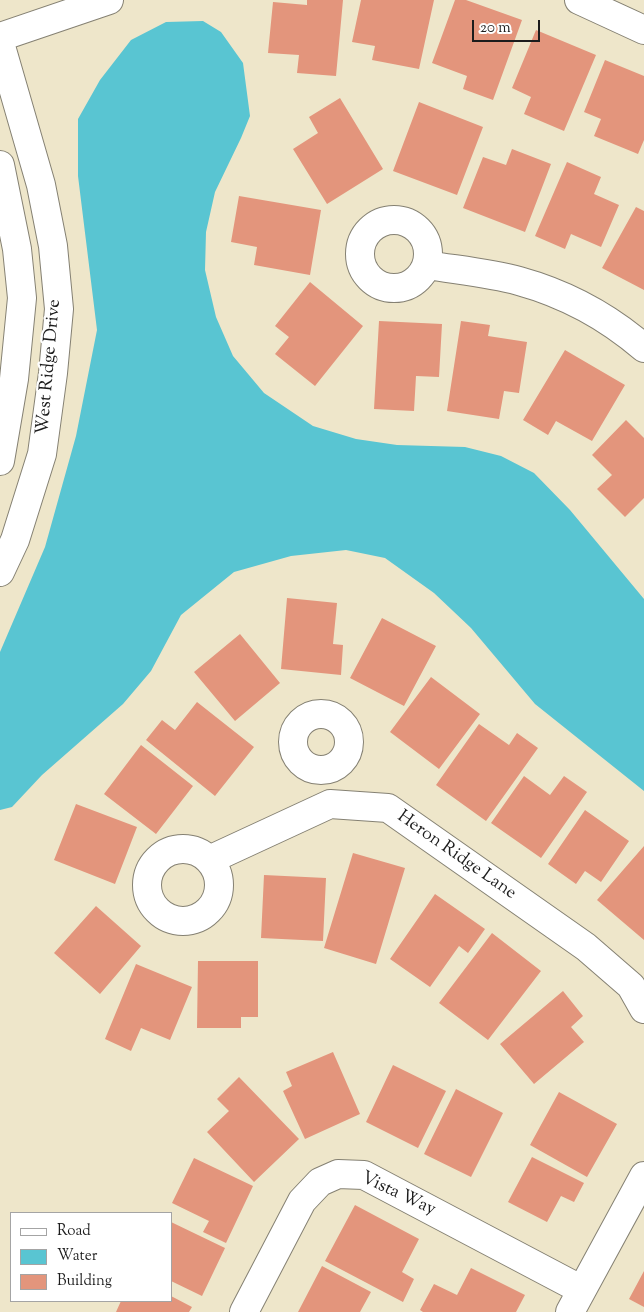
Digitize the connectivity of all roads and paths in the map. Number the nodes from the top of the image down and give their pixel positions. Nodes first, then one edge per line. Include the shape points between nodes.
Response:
1 (109, 0) edge
2 (579, 0) edge
3 (644, 30) edge
4 (0, 37) edge
5 (0, 43) edge
6 (0, 166) edge
7 (428, 265) dead end
8 (644, 348) edge
9 (0, 461) edge
10 (0, 572) edge
11 (327, 770) dead end
12 (330, 804) junction
13 (209, 860) dead end
14 (644, 1009) edge
15 (644, 1176) edge
16 (576, 1301) edge
17 (244, 1312) edge

1 - 4 street
2 - 3 street
5 - 10 street, West Ridge Drive via 41,185 53,246 59,309 42,454
6 - 9 street, West Ridge Drive via 17,249 22,298 14,379
7 - 8 street via 518,281 572,300 622,328
11 - 12 street
12 - 13 street, Heron Ridge Lane
12 - 14 street, Heron Ridge Lane via 388,808 586,947 631,986
15 - 16 street
16 - 17 street, Vista Way via 364,1175 338,1174 320,1182 302,1201

